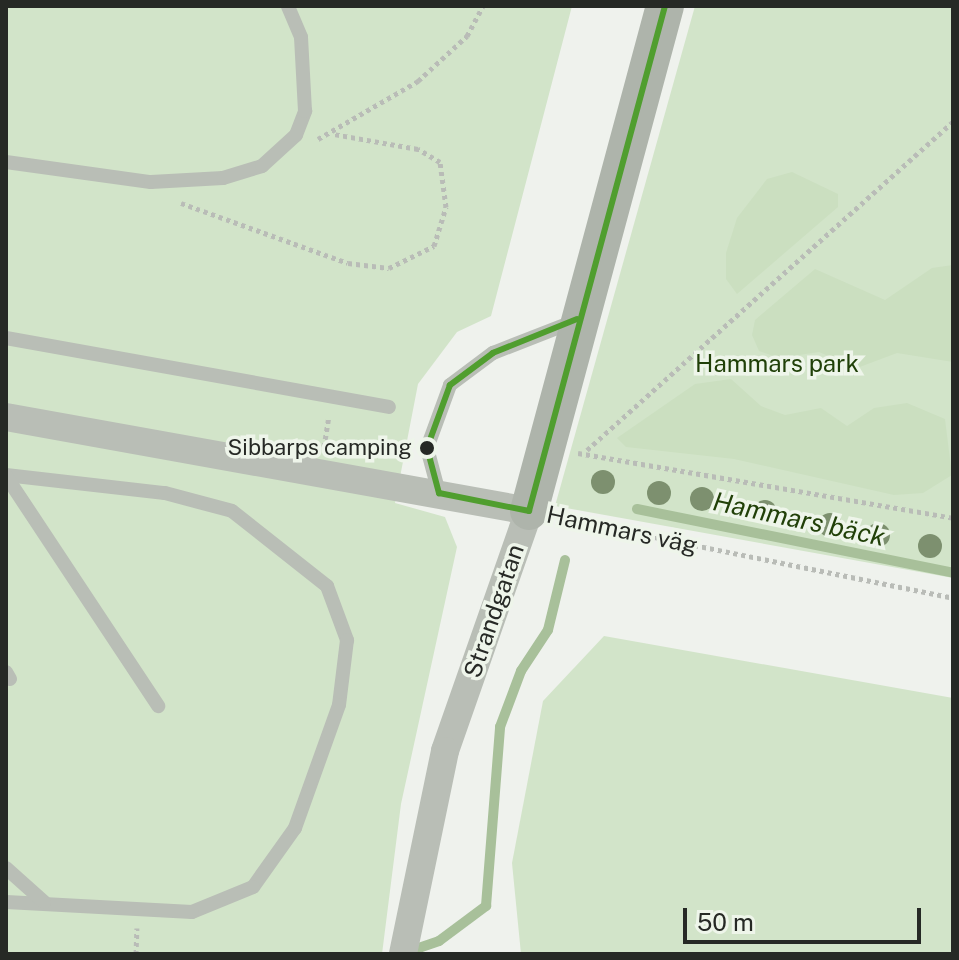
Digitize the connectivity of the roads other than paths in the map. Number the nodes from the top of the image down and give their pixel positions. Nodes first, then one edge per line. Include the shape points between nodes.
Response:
1 (288, 6) edge
2 (665, 6) edge
3 (6, 162) edge
4 (577, 319) junction
5 (6, 338) edge
6 (389, 407) dead end
7 (6, 417) edge
8 (6, 475) edge
9 (439, 493) junction
10 (529, 511) junction
11 (158, 706) dead end
12 (6, 868) edge
13 (6, 902) edge
14 (44, 903) junction
15 (404, 947) edge

1 - 3 lane via 301,37 305,111 283,150 262,166 223,178 151,182
2 - 4 street, Strandgatan
4 - 9 lane via 493,353 450,385 427,448
4 - 10 street, Strandgatan via 537,460
5 - 6 lane
7 - 9 street, Hammars väg
8 - 11 lane
8 - 14 lane via 165,493 232,511 327,586 347,640 339,705 295,828 253,887 192,912
9 - 10 street, Hammars väg
10 - 15 street, Strandgatan via 445,751
12 - 14 lane
13 - 14 lane

